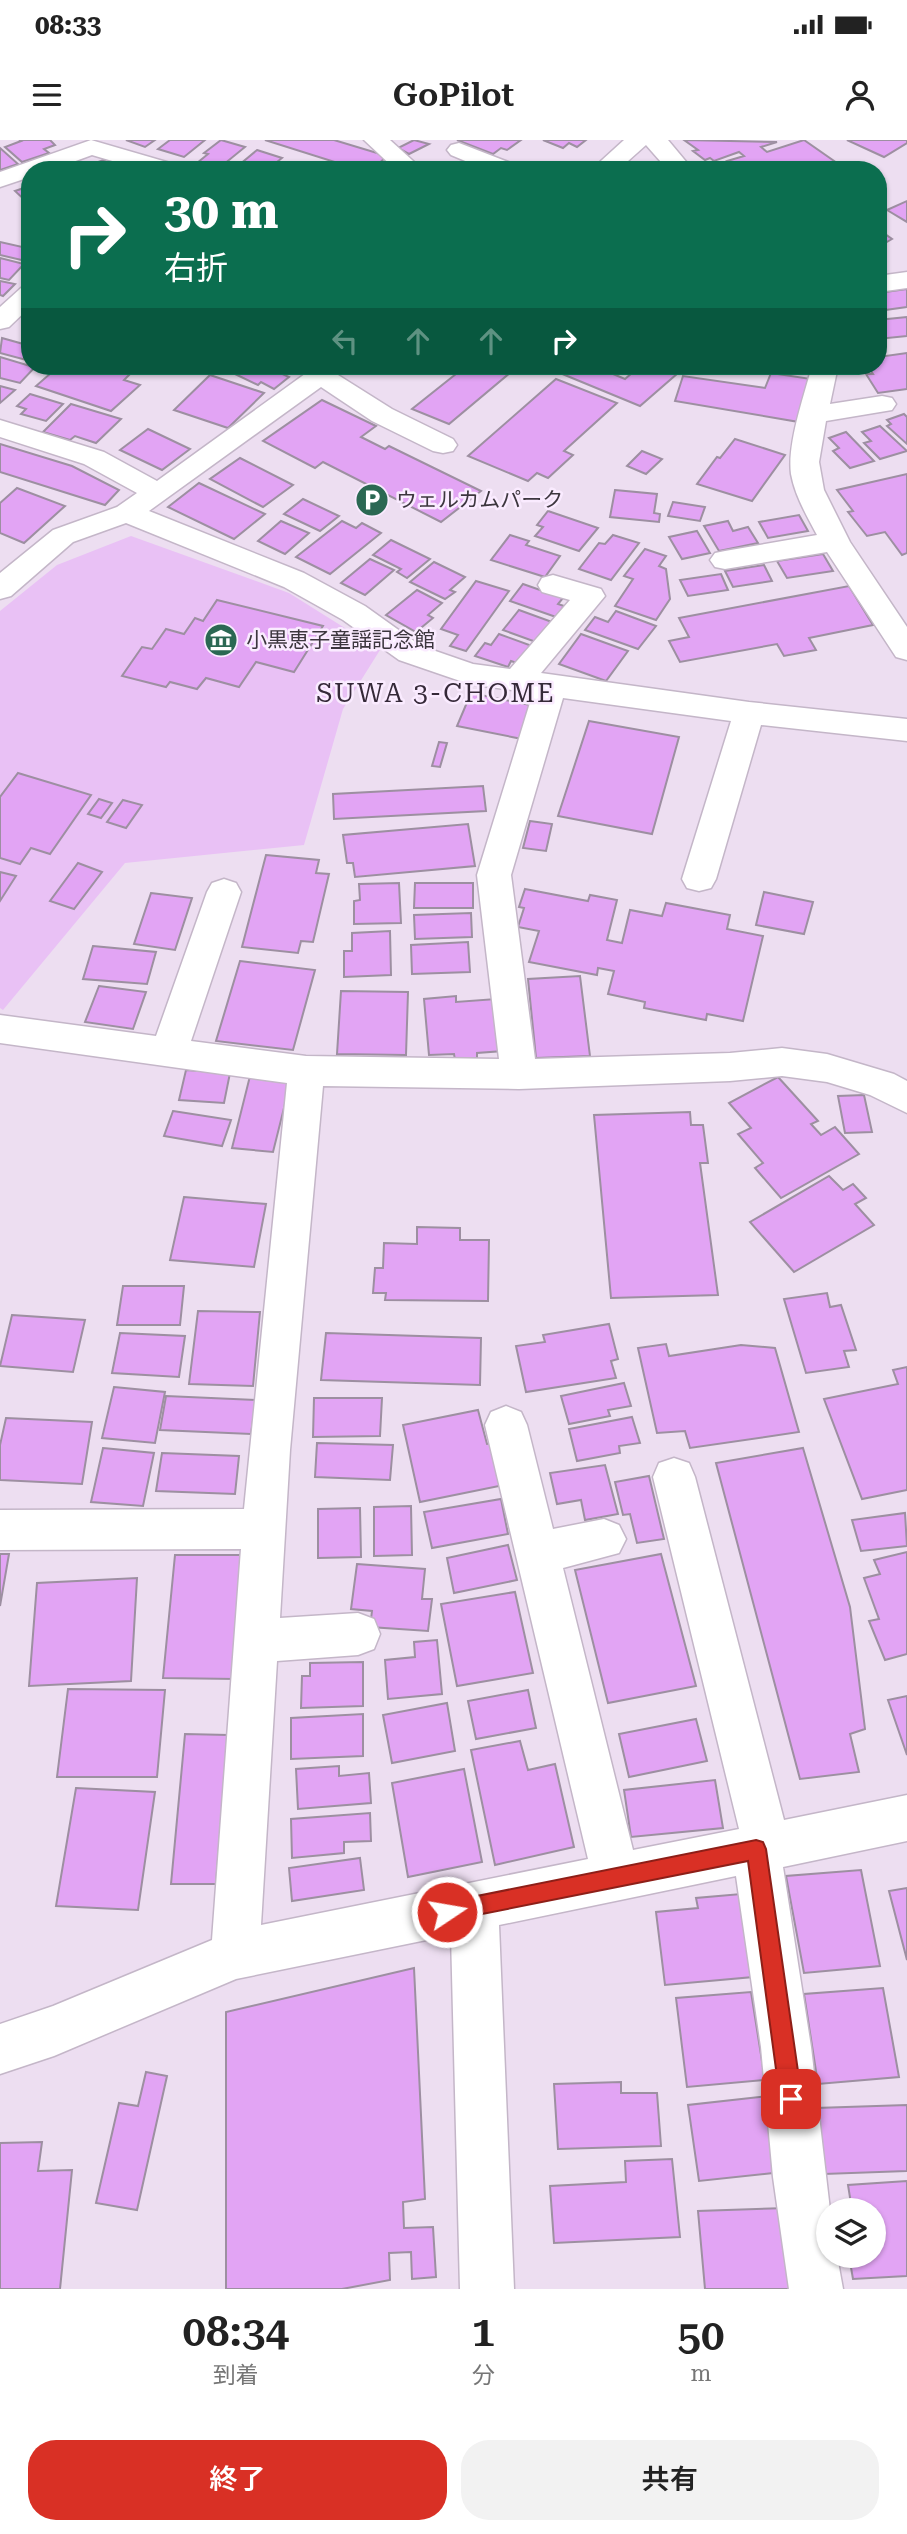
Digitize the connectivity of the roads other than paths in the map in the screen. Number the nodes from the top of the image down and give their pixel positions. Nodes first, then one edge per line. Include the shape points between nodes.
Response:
1 (376, 140) edge
2 (638, 140) edge
3 (655, 140) edge
4 (459, 150) dead end
5 (52, 161) edge
6 (138, 161) edge
7 (400, 161) edge
8 (486, 161) edge
9 (614, 161) edge
10 (673, 161) edge
11 (21, 172) edge
12 (0, 180) edge
13 (907, 281) edge
14 (887, 283) edge
15 (21, 301) edge
16 (1, 318) edge
17 (319, 375) edge
18 (332, 375) edge
19 (823, 375) edge
20 (882, 404) dead end
21 (815, 415) junction
22 (0, 428) edge
23 (443, 445) dead end
24 (158, 493) junction
25 (127, 513) junction
26 (836, 541) junction
27 (725, 560) dead end
28 (553, 584) dead end
29 (0, 589) edge
30 (907, 650) edge
31 (516, 682) junction
32 (551, 687) junction
33 (749, 713) junction
34 (907, 730) edge
35 (699, 879) dead end
36 (224, 892) dead end
37 (0, 1029) edge
38 (169, 1052) junction
39 (306, 1071) junction
40 (519, 1074) junction
41 (907, 1098) edge
42 (506, 1425) dead end
43 (674, 1477) dead end
44 (263, 1529) junction
45 (0, 1530) edge
46 (604, 1539) dead end
47 (537, 1553) junction
48 (358, 1634) dead end
49 (256, 1641) junction
50 (907, 1818) edge
51 (761, 1848) junction
52 (616, 1876) junction
53 (474, 1906) junction
54 (235, 1955) junction
55 (0, 2049) edge
56 (487, 2289) edge
57 (816, 2289) edge

1 - 7 street
2 - 9 street
3 - 10 street
4 - 8 street
5 - 6 street via 91,147
11 - 12 street
13 - 14 street
15 - 16 street
17 - 24 street
18 - 23 street via 382,415
19 - 21 street
20 - 21 street
21 - 26 street via 804,469 808,491
22 - 24 street via 94,458
24 - 25 street
25 - 29 street via 63,536
25 - 31 street via 294,580 354,613 410,653 469,674
26 - 27 street
26 - 30 street
28 - 31 street via 590,596
31 - 32 street
32 - 33 street
32 - 40 street via 494,875
33 - 34 street
33 - 35 street
36 - 38 street
37 - 38 street
38 - 39 street
39 - 40 street
39 - 44 street
40 - 41 street via 782,1062 827,1068 881,1084
42 - 47 street
43 - 51 street
44 - 45 street
44 - 49 street
46 - 47 street
47 - 52 street
48 - 49 street
49 - 54 street
50 - 51 street
51 - 52 street
51 - 57 street
52 - 53 street
53 - 54 street
53 - 56 street
54 - 55 street

